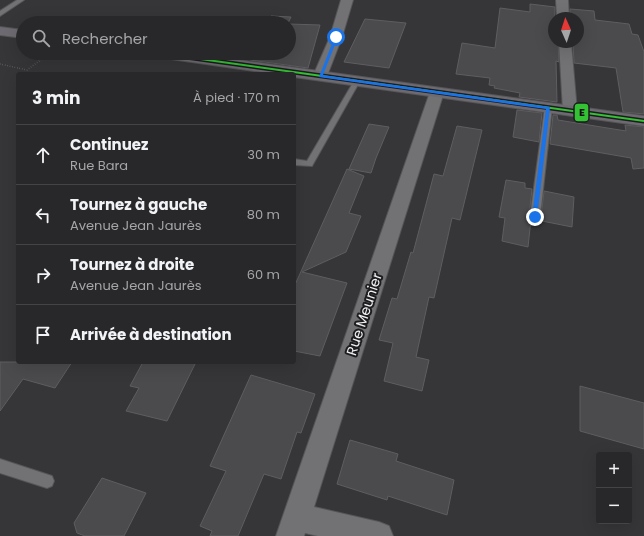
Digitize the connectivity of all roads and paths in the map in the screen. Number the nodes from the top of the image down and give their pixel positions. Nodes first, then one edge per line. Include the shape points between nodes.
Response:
1 (22, 0) edge
2 (347, 0) edge
3 (562, 0) edge
4 (563, 12) edge
5 (0, 14) edge
6 (0, 31) edge
7 (16, 33) edge
8 (565, 48) edge
9 (41, 60) edge
10 (207, 60) edge
11 (0, 64) edge
12 (292, 72) edge
13 (296, 73) edge
14 (320, 76) junction
15 (357, 81) junction
16 (437, 92) junction
17 (548, 108) junction
18 (570, 111) junction
19 (644, 122) edge
20 (296, 162) edge
21 (535, 217) dead end
22 (0, 466) edge
23 (47, 481) dead end
24 (294, 527) edge
25 (379, 536) edge

1 - 5 lane
2 - 14 street via 336,37
3 - 4 street
6 - 7 main road
8 - 18 street
9 - 11 path via 28,70
10 - 12 main road
13 - 14 main road
14 - 15 main road
15 - 16 main road
15 - 20 lane via 310,164
16 - 17 main road
16 - 24 street, Rue Meunier
17 - 18 main road
17 - 21 lane
18 - 19 main road
22 - 23 lane
24 - 25 street

